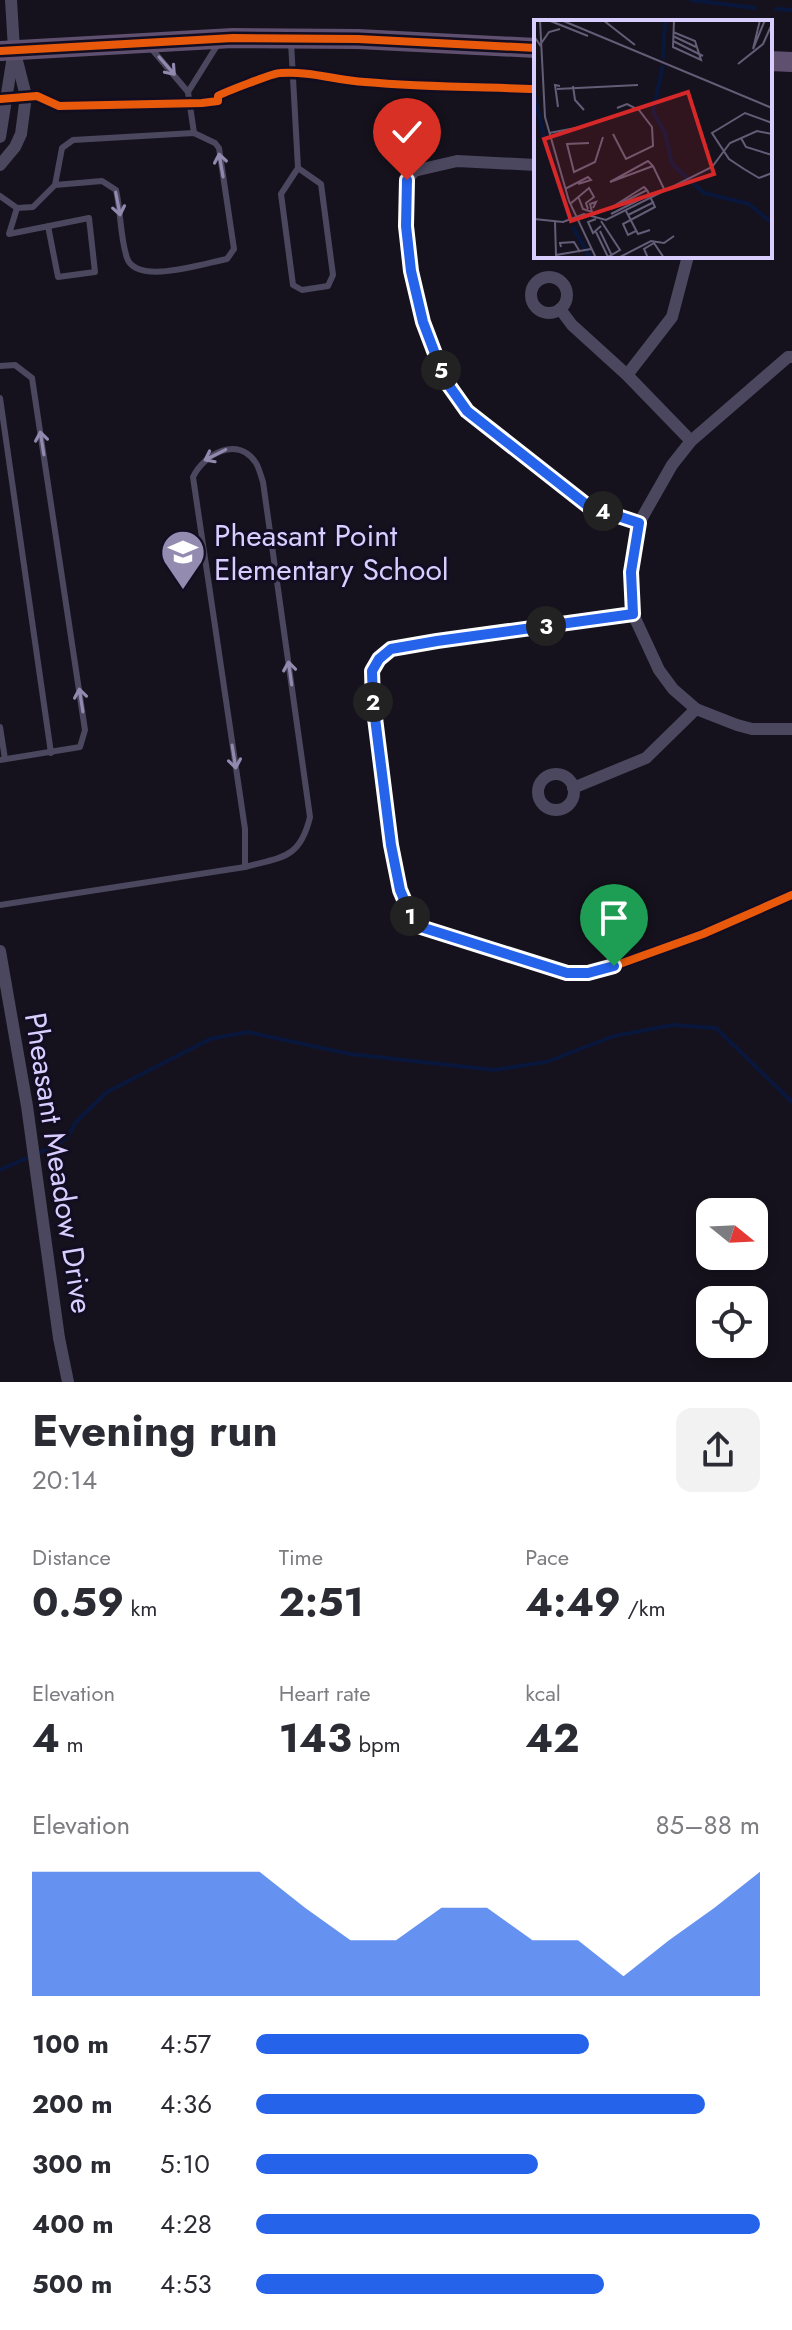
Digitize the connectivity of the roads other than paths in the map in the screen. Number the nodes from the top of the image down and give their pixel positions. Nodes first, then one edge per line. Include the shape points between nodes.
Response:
1 (11, 0) edge
2 (291, 38) junction
3 (222, 39) junction
4 (144, 41) junction
5 (534, 48) edge
6 (7, 50) edge
7 (772, 61) edge
8 (792, 62) edge
9 (188, 92) junction
10 (194, 133) junction
11 (0, 137) edge
12 (0, 165) edge
13 (534, 165) edge
14 (298, 168) junction
15 (55, 185) junction
16 (0, 196) edge
17 (17, 208) junction
18 (48, 226) junction
19 (9, 234) junction
20 (0, 240) edge
21 (687, 258) edge
22 (560, 309) dead end
23 (791, 355) edge
24 (0, 366) edge
25 (627, 375) junction
26 (0, 398) edge
27 (691, 441) junction
28 (639, 523) junction
29 (633, 614) junction
30 (696, 709) junction
31 (0, 727) edge
32 (792, 729) edge
33 (51, 753) junction
34 (2, 760) edge
35 (573, 788) dead end
36 (245, 867) junction
37 (792, 895) edge
38 (0, 905) edge
39 (0, 951) edge
40 (68, 1382) edge

1 - 6 street
2 - 3 main road
2 - 5 main road
2 - 14 lane
3 - 4 main road
3 - 9 lane
4 - 6 main road
4 -> 9 lane
6 - 11 street
6 - 12 street via 26,96 21,134
7 - 8 main road
9 - 10 lane
10 - 15 lane via 73,140 62,148
15 -> 10 lane via 96,180 113,186 128,260 136,269 152,273 227,259 234,237 219,148
13 - 28 street via 457,161 414,171 407,180 411,271 423,322 445,380 467,411 588,506
14 - 14 lane via 321,184 333,275 328,286 302,290 293,285 281,194
15 - 17 lane via 33,207
16 - 17 lane
17 - 19 lane
18 - 18 lane via 89,218 95,272 58,277
18 - 19 lane
19 - 20 lane
21 - 25 street via 672,317
22 - 25 street
23 - 27 street
33 -> 24 lane via 80,747 85,730 32,378 15,365
25 - 27 street
26 - 33 lane
27 - 28 street
28 - 29 street via 631,572
29 - 30 street via 659,670
29 - 37 street via 391,649 379,659 372,671 373,702 391,845 400,890 415,925 533,964 588,973 703,934
30 - 32 street via 752,729
30 - 35 street via 646,758
31 - 34 lane
33 - 34 lane
36 -> 36 lane via 295,850 305,839 310,817 263,482 255,462 243,452 226,449 211,454 193,477 245,829
36 - 38 lane
39 - 40 street, Pheasant Meadow Drive

